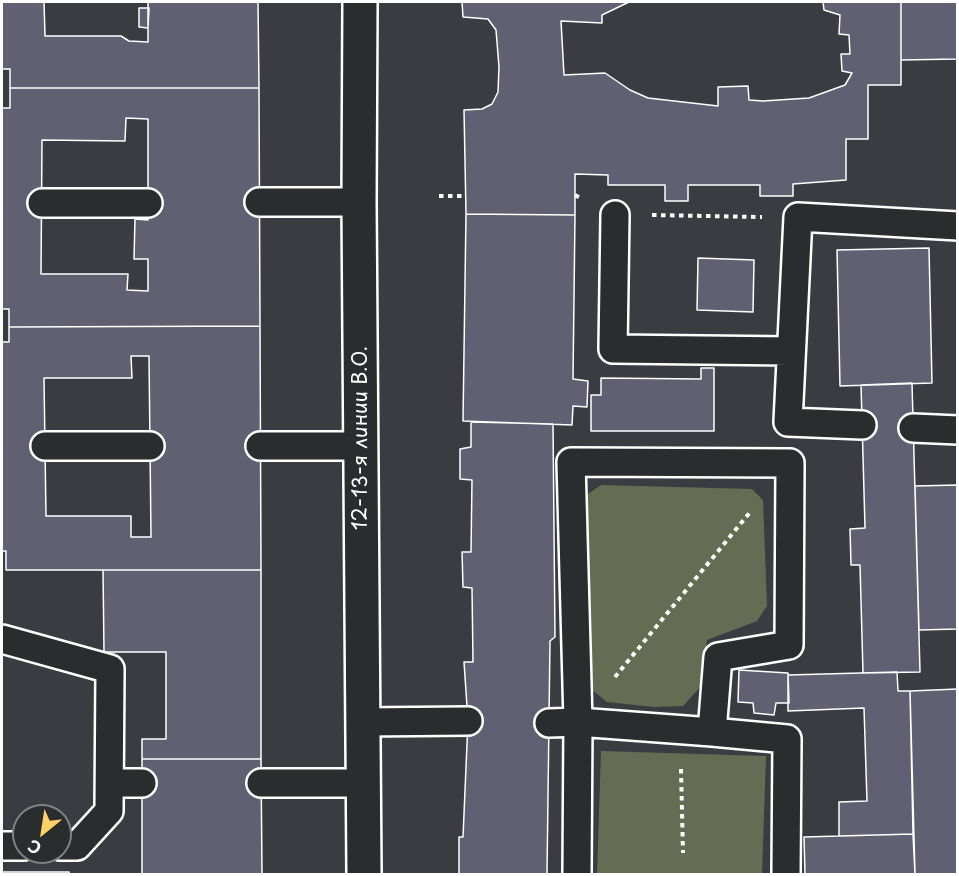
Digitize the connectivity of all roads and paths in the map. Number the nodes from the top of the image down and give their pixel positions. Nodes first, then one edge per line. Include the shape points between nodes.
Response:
1 (360, 2) edge
2 (575, 195) dead end
3 (439, 196) dead end
4 (465, 196) dead end
5 (148, 202) dead end
6 (259, 202) dead end
7 (359, 202) junction
8 (42, 203) dead end
9 (615, 215) junction
10 (798, 217) junction
11 (957, 226) edge
12 (791, 351) junction
13 (862, 425) dead end
14 (913, 428) dead end
15 (957, 430) edge
16 (45, 446) dead end
17 (150, 446) dead end
18 (260, 446) dead end
19 (361, 446) junction
20 (790, 463) junction
21 (2, 639) edge
22 (468, 721) dead end
23 (362, 722) junction
24 (578, 722) junction
25 (549, 723) dead end
26 (681, 729) junction
27 (712, 732) junction
28 (110, 783) junction
29 (142, 783) dead end
30 (261, 783) dead end
31 (363, 783) junction
32 (72, 846) edge
33 (683, 853) dead end
34 (364, 874) edge
35 (577, 874) edge
36 (786, 874) edge

1 - 7 street, 12-13-я линии В.О.
2 - 9 path
3 - 4 path
5 - 8 lane
6 - 7 lane
7 - 19 street, 12-13-я линии В.О.
9 - 10 path
9 - 12 lane via 613,348
10 - 11 lane
10 - 12 lane
12 - 13 lane via 788,422
14 - 15 lane
16 - 17 lane
18 - 19 lane
19 - 23 street, 12-13-я линии В.О.
20 - 24 path
20 - 24 lane via 571,462
20 - 27 lane via 789,645 718,657
21 - 28 lane via 110,669
22 - 23 lane
23 - 31 street, 12-13-я линии В.О.
24 - 25 lane
24 - 26 lane
24 - 35 lane
26 - 27 lane
26 - 33 path
27 - 36 lane via 788,740
28 - 29 lane
28 - 32 lane via 109,811 77,846
30 - 31 lane
31 - 34 street, 12-13-я линии В.О.

